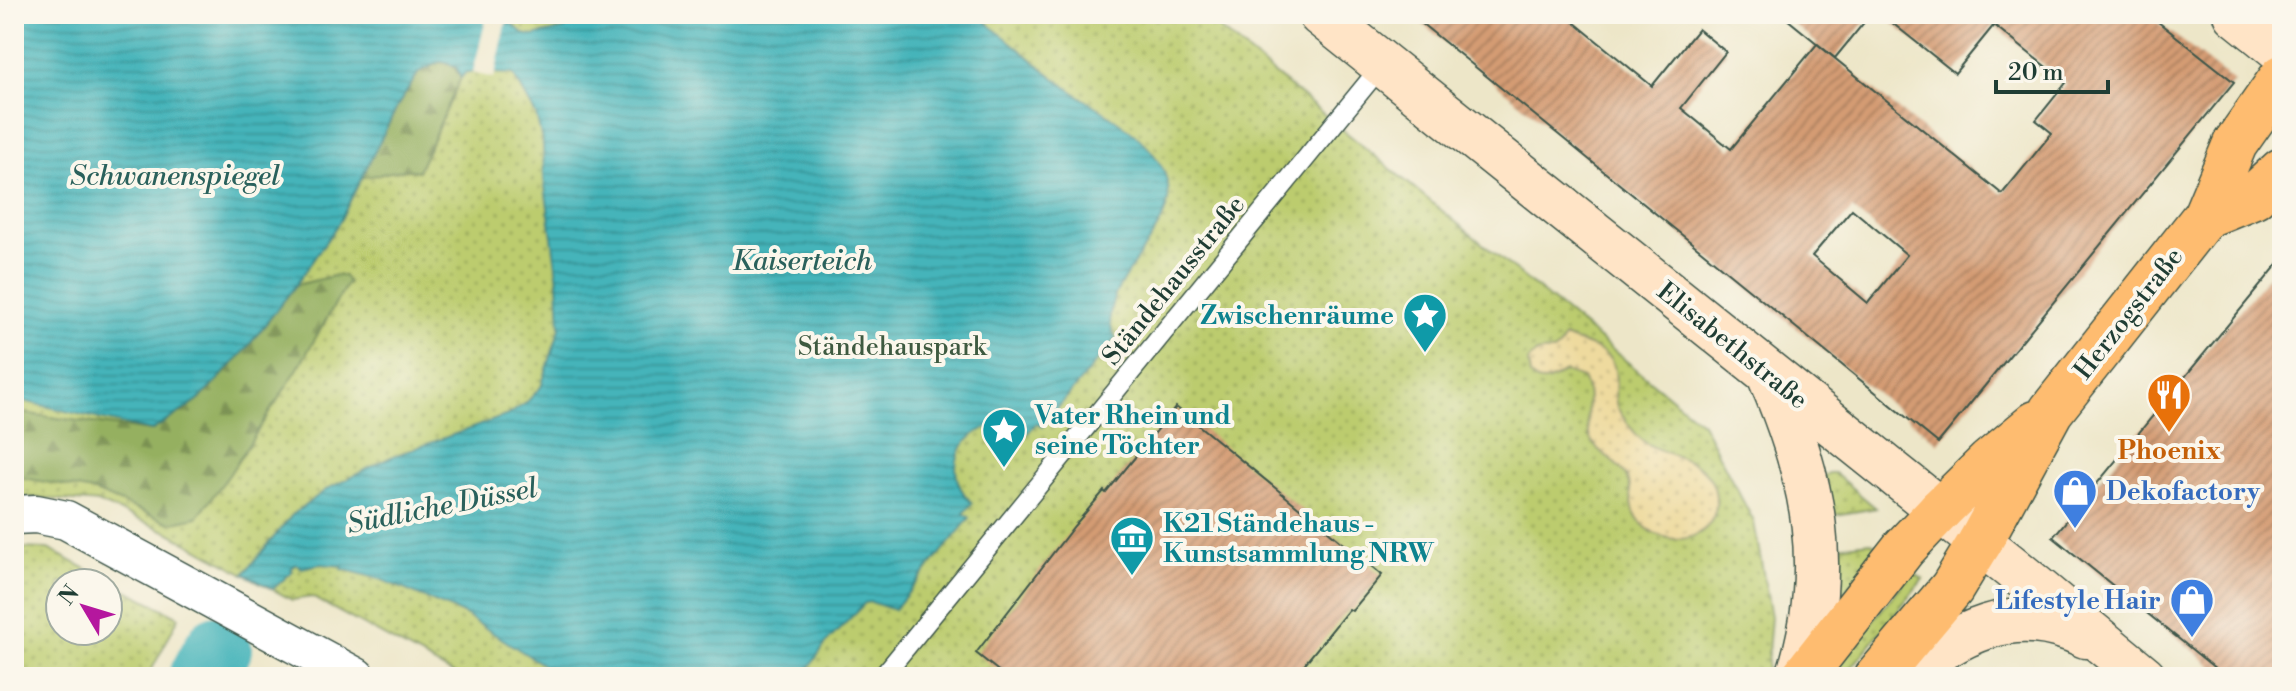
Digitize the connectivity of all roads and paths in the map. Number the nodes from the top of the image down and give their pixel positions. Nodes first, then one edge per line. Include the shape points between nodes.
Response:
1 (1320, 14) edge
2 (2236, 14) edge
3 (2282, 51) edge
4 (1383, 64) junction
5 (2282, 77) edge
6 (2282, 170) edge
7 (2205, 216) junction
8 (1768, 372) junction
9 (2051, 411) junction
10 (1940, 510) junction
11 (14, 515) edge
12 (1980, 542) junction
13 (2110, 648) junction
14 (356, 677) edge
15 (882, 677) edge
16 (1800, 677) edge
17 (1877, 677) edge
18 (1899, 677) edge
19 (2144, 677) edge

1 - 4 main road, Elisabethstraße
2 - 3 main road
4 - 8 main road, Elisabethstraße
4 - 15 lane, Ständehausstraße
5 - 7 main road, Herzogstraße via 2235,144
6 - 7 main road, Herzogstraße via 2254,196
7 - 9 main road, Herzogstraße
8 - 10 main road, Elisabethstraße
8 - 16 main road via 1794,436 1816,528 1811,634
9 - 10 main road, Herzogstraße
9 - 12 main road, Herzogstraße
10 - 12 main road, Elisabethstraße
10 - 16 main road, Herzogstraße
11 - 14 street via 66,520
12 - 13 main road, Elisabethstraße
12 - 17 main road, Herzogstraße via 1952,588
13 - 18 main road via 2051,624 2004,623 1963,635
13 - 19 main road, Elisabethstraße

